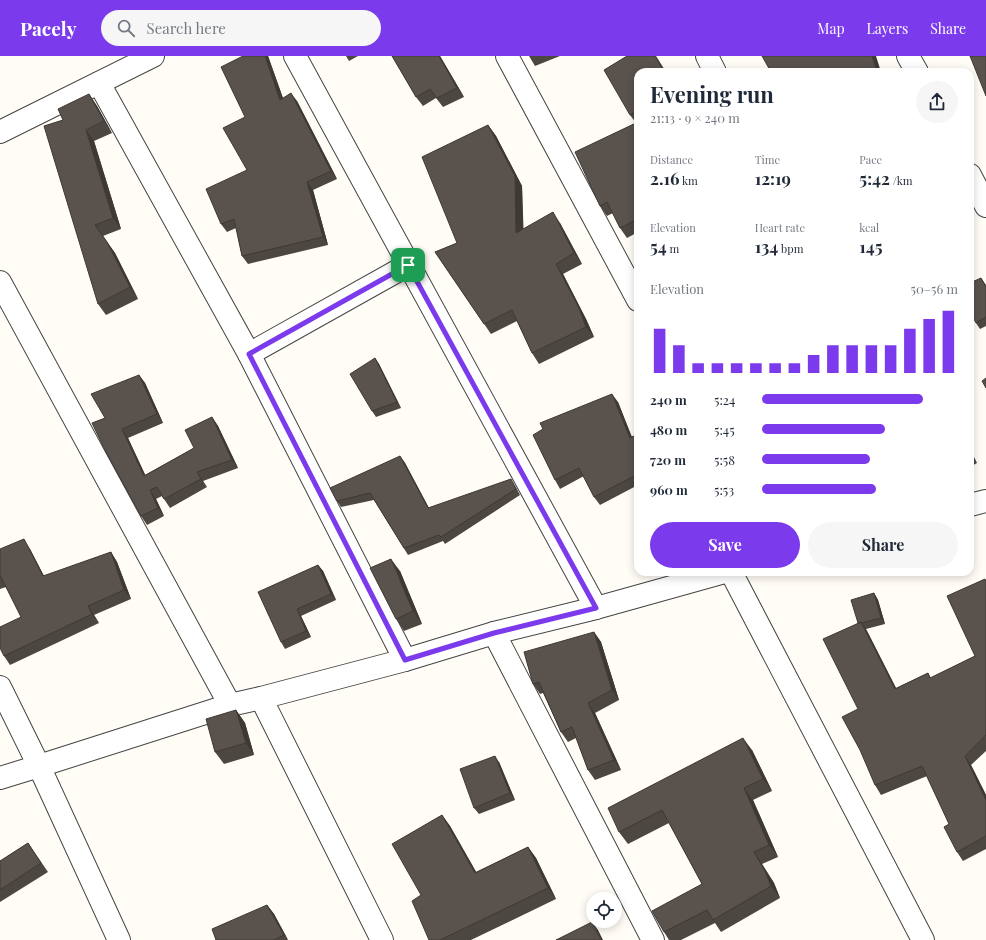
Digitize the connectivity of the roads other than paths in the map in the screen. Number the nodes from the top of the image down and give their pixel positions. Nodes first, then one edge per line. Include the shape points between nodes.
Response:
1 (153, 56) edge
2 (295, 56) edge
3 (507, 56) edge
4 (707, 56) edge
5 (908, 56) edge
6 (713, 68) edge
7 (915, 68) edge
8 (98, 83) junction
9 (0, 132) edge
10 (974, 183) edge
11 (986, 206) edge
12 (408, 265) junction
13 (0, 282) edge
14 (634, 293) edge
15 (249, 354) junction
16 (986, 501) edge
17 (974, 504) edge
18 (712, 576) edge
19 (733, 576) edge
20 (596, 608) junction
21 (494, 633) junction
22 (405, 660) junction
23 (0, 686) edge
24 (261, 698) junction
25 (230, 705) junction
26 (39, 766) junction
27 (0, 778) edge
28 (119, 940) edge
29 (382, 940) edge
30 (653, 940) edge
31 (923, 940) edge

1 - 8 street
2 - 12 street
3 - 14 street
4 - 6 street
5 - 7 street
8 - 9 street
8 - 15 street
10 - 11 street
12 - 15 street
12 - 20 street
13 - 25 street
15 - 22 street
16 - 17 street
18 - 20 street
19 - 31 street
20 - 21 street
21 - 22 street
21 - 30 street
22 - 24 street
23 - 26 street
24 - 25 street
24 - 29 street
25 - 26 street
26 - 27 street
26 - 28 street

